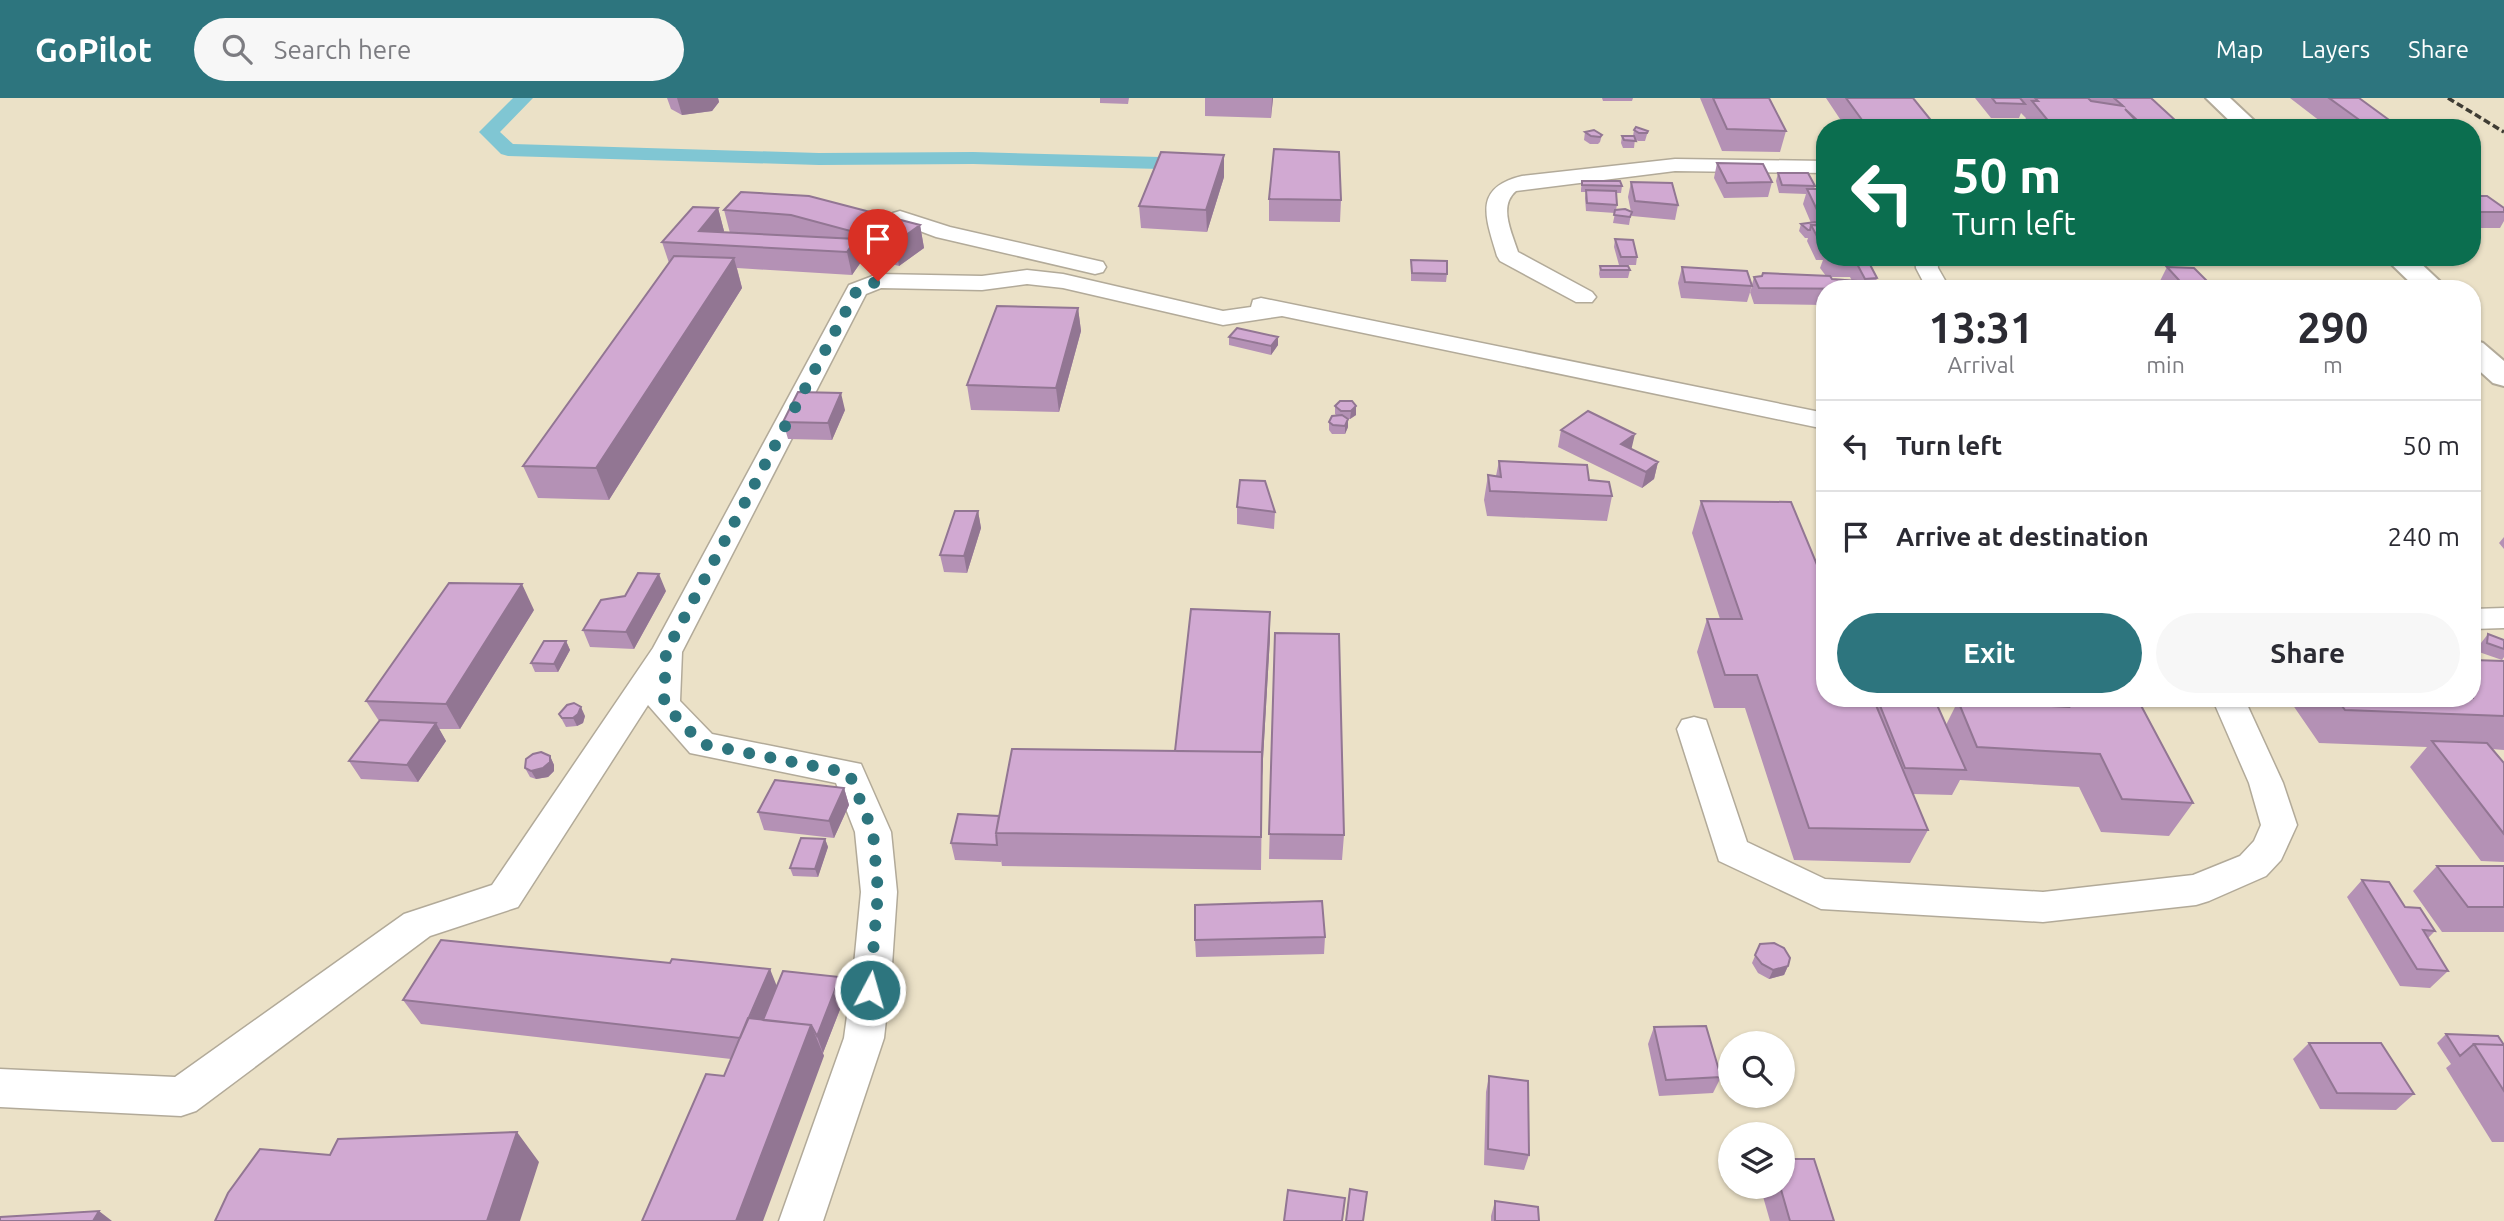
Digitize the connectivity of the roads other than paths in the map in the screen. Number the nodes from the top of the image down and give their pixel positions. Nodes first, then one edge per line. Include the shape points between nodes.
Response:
1 (2194, 98) edge
2 (2217, 98) edge
3 (2216, 119) edge
4 (2241, 119) edge
5 (1816, 167) edge
6 (900, 217) edge
7 (2380, 266) edge
8 (2407, 266) edge
9 (2395, 280) edge
10 (2424, 280) edge
11 (1584, 297) dead end
12 (1279, 310) junction
13 (2481, 330) edge
14 (2504, 350) edge
15 (2481, 356) edge
16 (2504, 377) edge
17 (1816, 419) edge
18 (2504, 618) edge
19 (2481, 619) edge
20 (666, 652) junction
21 (2232, 707) edge
22 (1694, 729) dead end
23 (0, 1088) edge
24 (802, 1221) edge

1 - 3 highway
2 - 4 highway
5 - 11 street via 1675,165 1504,187 1496,198 1497,218 1508,256
6 - 12 street via 944,232
7 - 9 highway
8 - 10 highway
12 - 17 street
12 - 20 street via 1223,318 1027,276 982,283 878,281 857,290
13 - 14 highway
15 - 16 highway
18 - 19 street
20 - 23 street via 505,896 417,925 181,1097
20 - 24 street via 664,704 702,744 849,773 873,832 878,892 864,1038
21 - 22 street via 2279,825 2268,850 2253,866 2196,890 2042,907 1821,894 1732,851

